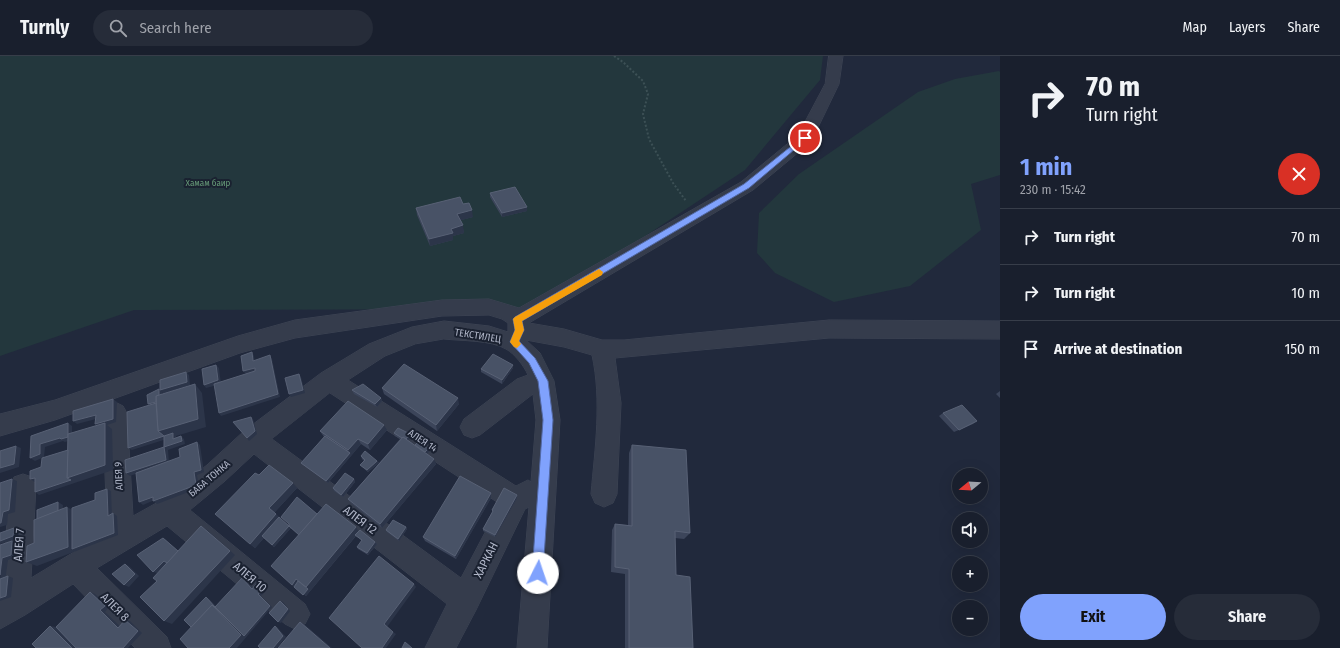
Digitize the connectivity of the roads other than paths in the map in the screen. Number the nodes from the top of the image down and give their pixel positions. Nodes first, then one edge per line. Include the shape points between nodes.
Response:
1 (836, 56) edge
2 (517, 330) junction
3 (1000, 330) edge
4 (412, 336) joint
5 (602, 349) junction
6 (329, 380) junction
7 (543, 381) junction
8 (115, 413) edge
9 (0, 425) edge
10 (472, 427) dead end
11 (253, 439) junction
12 (544, 482) junction
13 (23, 486) dead end
14 (604, 494) dead end
15 (516, 500) junction
16 (169, 510) junction
17 (121, 539) junction
18 (75, 566) junction
19 (466, 600) junction
20 (7, 609) edge
21 (295, 614) dead end
22 (156, 648) edge
23 (440, 648) edge
24 (532, 648) edge

1 - 2 street via 832,84 805,138 747,186
2 - 4 street, ТЕКСТИЛЕЦ via 489,335 444,330
2 - 5 street via 564,338
2 - 7 street, ТЕКСТИЛЕЦ
2 - 9 street via 508,312 490,307 442,308 295,328 118,386 55,410
3 - 5 street via 829,329
4 - 6 street, БАБА ТОНКА via 377,350
5 - 14 street via 608,368 610,399
6 - 11 street, БАБА ТОНКА
6 - 15 street, АЛЕЯ 14
7 - 10 street via 525,386
7 - 12 street, ТЕКСТИЛЕЦ via 548,420
8 - 17 street, АЛЕЯ 9
11 - 16 street, БАБА ТОНКА via 216,473
11 - 19 street, АЛЕЯ 12
12 - 15 street
12 - 24 street, ТЕКСТИЛЕЦ
13 - 20 street, АЛЕЯ 7
15 - 19 street, ХАРКАН
16 - 17 street, БАБА ТОНКА
16 - 21 street, АЛЕЯ 10
17 - 18 street, БАБА ТОНКА
18 - 20 street, БАБА ТОНКА
18 - 22 street, АЛЕЯ 8
19 - 23 street, ХАРКАН

